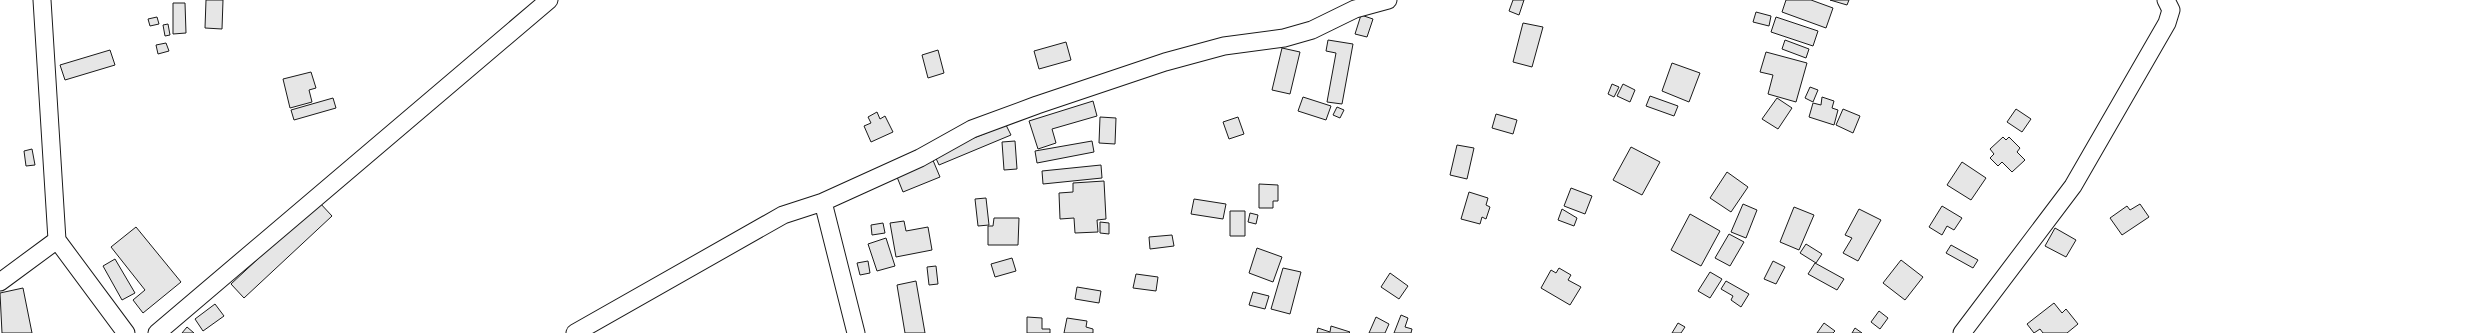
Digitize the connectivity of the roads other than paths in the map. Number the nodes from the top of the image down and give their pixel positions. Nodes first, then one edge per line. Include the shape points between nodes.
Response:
1 (42, 0) edge
2 (549, 0) edge
3 (1388, 0) edge
4 (2166, 0) edge
5 (823, 202) junction
6 (56, 240) junction
7 (0, 282) edge
8 (126, 333) edge
9 (157, 333) edge
10 (575, 333) edge
11 (856, 333) edge
12 (1962, 333) edge

1 - 6 street
2 - 9 street
3 - 5 street via 1355,9 1312,30 1284,38 1224,46 1166,62 1037,105 972,129 920,158
4 - 12 street via 2171,10 2167,23 2072,186
5 - 10 street via 783,215
5 - 11 street
6 - 7 street
6 - 8 street

